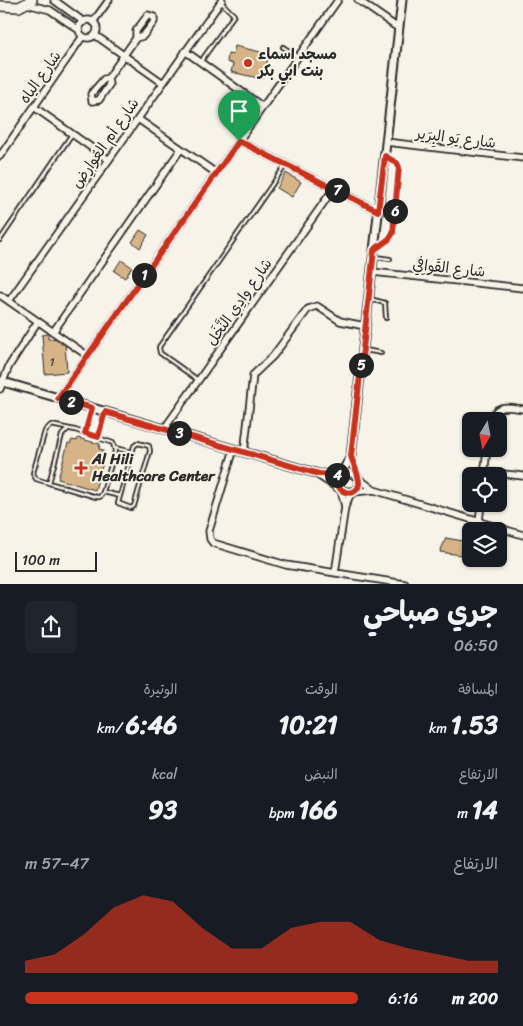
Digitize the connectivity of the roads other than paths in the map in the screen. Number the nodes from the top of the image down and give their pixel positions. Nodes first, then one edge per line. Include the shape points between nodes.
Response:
1 (54, 0) edge
2 (109, 0) edge
3 (338, 0) edge
4 (358, 0) edge
5 (402, 0) edge
6 (221, 1) edge
7 (30, 2) edge
8 (0, 6) edge
9 (11, 8) junction
10 (0, 15) edge
11 (84, 22) junction
12 (93, 22) junction
13 (398, 28) junction
14 (79, 30) junction
15 (95, 35) junction
16 (83, 36) junction
17 (136, 38) dead end
18 (283, 46) dead end
19 (185, 51) junction
20 (124, 55) junction
21 (298, 57) junction
22 (200, 62) junction
23 (108, 78) dead end
24 (163, 83) junction
25 (34, 107) junction
26 (263, 107) junction
27 (138, 119) junction
28 (72, 134) junction
29 (239, 141) junction
30 (386, 142) junction
31 (181, 149) junction
32 (0, 156) edge
33 (385, 156) junction
34 (523, 158) edge
35 (109, 160) junction
36 (286, 165) junction
37 (216, 174) junction
38 (334, 188) junction
39 (378, 211) junction
40 (0, 240) edge
41 (374, 253) junction
42 (390, 259) dead end
43 (372, 272) junction
44 (523, 288) edge
45 (0, 295) edge
46 (368, 298) junction
47 (10, 302) junction
48 (386, 318) dead end
49 (38, 322) junction
50 (365, 326) junction
51 (53, 332) junction
52 (363, 350) junction
53 (380, 353) dead end
54 (88, 356) junction
55 (199, 381) junction
56 (1, 384) edge
57 (58, 398) junction
58 (92, 408) junction
59 (523, 409) edge
60 (105, 412) junction
61 (495, 412) edge
62 (164, 429) junction
63 (67, 430) junction
64 (85, 433) junction
65 (98, 437) junction
66 (115, 448) junction
67 (234, 449) junction
68 (132, 452) junction
69 (244, 453) junction
70 (351, 456) junction
71 (319, 474) junction
72 (342, 474) junction
73 (507, 475) edge
74 (523, 476) edge
75 (357, 477) junction
76 (49, 483) junction
77 (340, 489) junction
78 (374, 490) junction
79 (103, 492) junction
80 (352, 492) junction
81 (120, 496) junction
82 (345, 507) junction
83 (480, 512) edge
84 (479, 522) joint
85 (507, 530) edge
86 (523, 535) edge
87 (335, 573) junction
88 (405, 584) edge

1 - 11 street
2 - 12 street
3 - 21 street
4 - 13 street
5 - 13 street
6 - 19 street, شارع أم العُوارِض
6 - 22 lane via 234,15
7 - 9 highway
7 - 14 street via 50,10
8 - 9 highway
9 - 10 highway
11 - 12 street
11 - 14 street
12 - 15 street via 97,28
13 - 30 street
14 - 16 street
15 - 16 street
15 - 20 street
16 - 25 street, شارع الياه
17 - 20 street
18 - 21 lane
19 - 22 street
19 - 24 street, شارع أم العُوارِض
20 - 23 street
20 - 24 street
21 - 26 street
22 - 26 street
24 - 27 street, شارع أم العُوارِض
25 - 28 street
25 - 32 street, شارع الياه
26 - 29 street
27 - 31 street
27 - 35 street, شارع أم العُوارِض
28 - 35 street
28 - 40 lane
29 - 36 street
29 - 37 street
30 - 33 street
30 - 34 street, شارع يَو البِرَير
31 - 37 street
31 - 51 street
33 - 39 street
33 - 41 lane via 399,167 394,230 391,238
35 - 47 street, شارع أم العُوارِض
36 - 38 street
36 - 55 lane via 158,347 160,353
37 - 54 street
38 - 39 street
38 - 55 street, شارع وادِي النَّخَل
39 - 41 street
41 - 42 lane
41 - 43 street
43 - 44 street, شارع القَوافِي
43 - 46 street
45 - 47 street
46 - 48 lane via 385,303
46 - 50 street
47 - 49 street
49 - 51 street
49 - 56 street
50 - 52 street
50 - 69 street via 340,321 317,306 308,309 273,356 253,375
51 - 54 street
52 - 53 lane
52 - 70 street
54 - 57 street
55 - 62 street, شارع وادِي النَّخَل
56 - 57 street
57 - 58 street
58 - 60 street
58 - 64 lane
59 - 61 street via 500,407
60 - 62 street
60 - 65 lane
62 - 67 street
63 - 64 lane
63 - 76 lane via 62,435
63 - 76 lane via 51,425 45,431 34,473 36,479
64 - 65 lane
65 - 66 lane via 110,441
66 - 68 lane
66 - 79 lane
67 - 69 street
67 - 87 street via 209,531 211,541 272,562
68 - 81 lane
68 - 81 lane via 136,443 150,448 134,507 119,504
69 - 71 street
70 - 72 street
70 - 75 street
71 - 72 street
71 - 77 street
72 - 75 street via 350,472
72 - 77 street via 338,481
73 - 74 street
75 - 78 street
75 - 80 street via 359,486
76 - 79 lane via 96,497
77 - 80 street
77 - 82 street
78 - 80 street
78 - 84 street
79 - 81 lane
80 - 82 street
82 - 87 street
83 - 84 street
85 - 86 street
87 - 88 street

